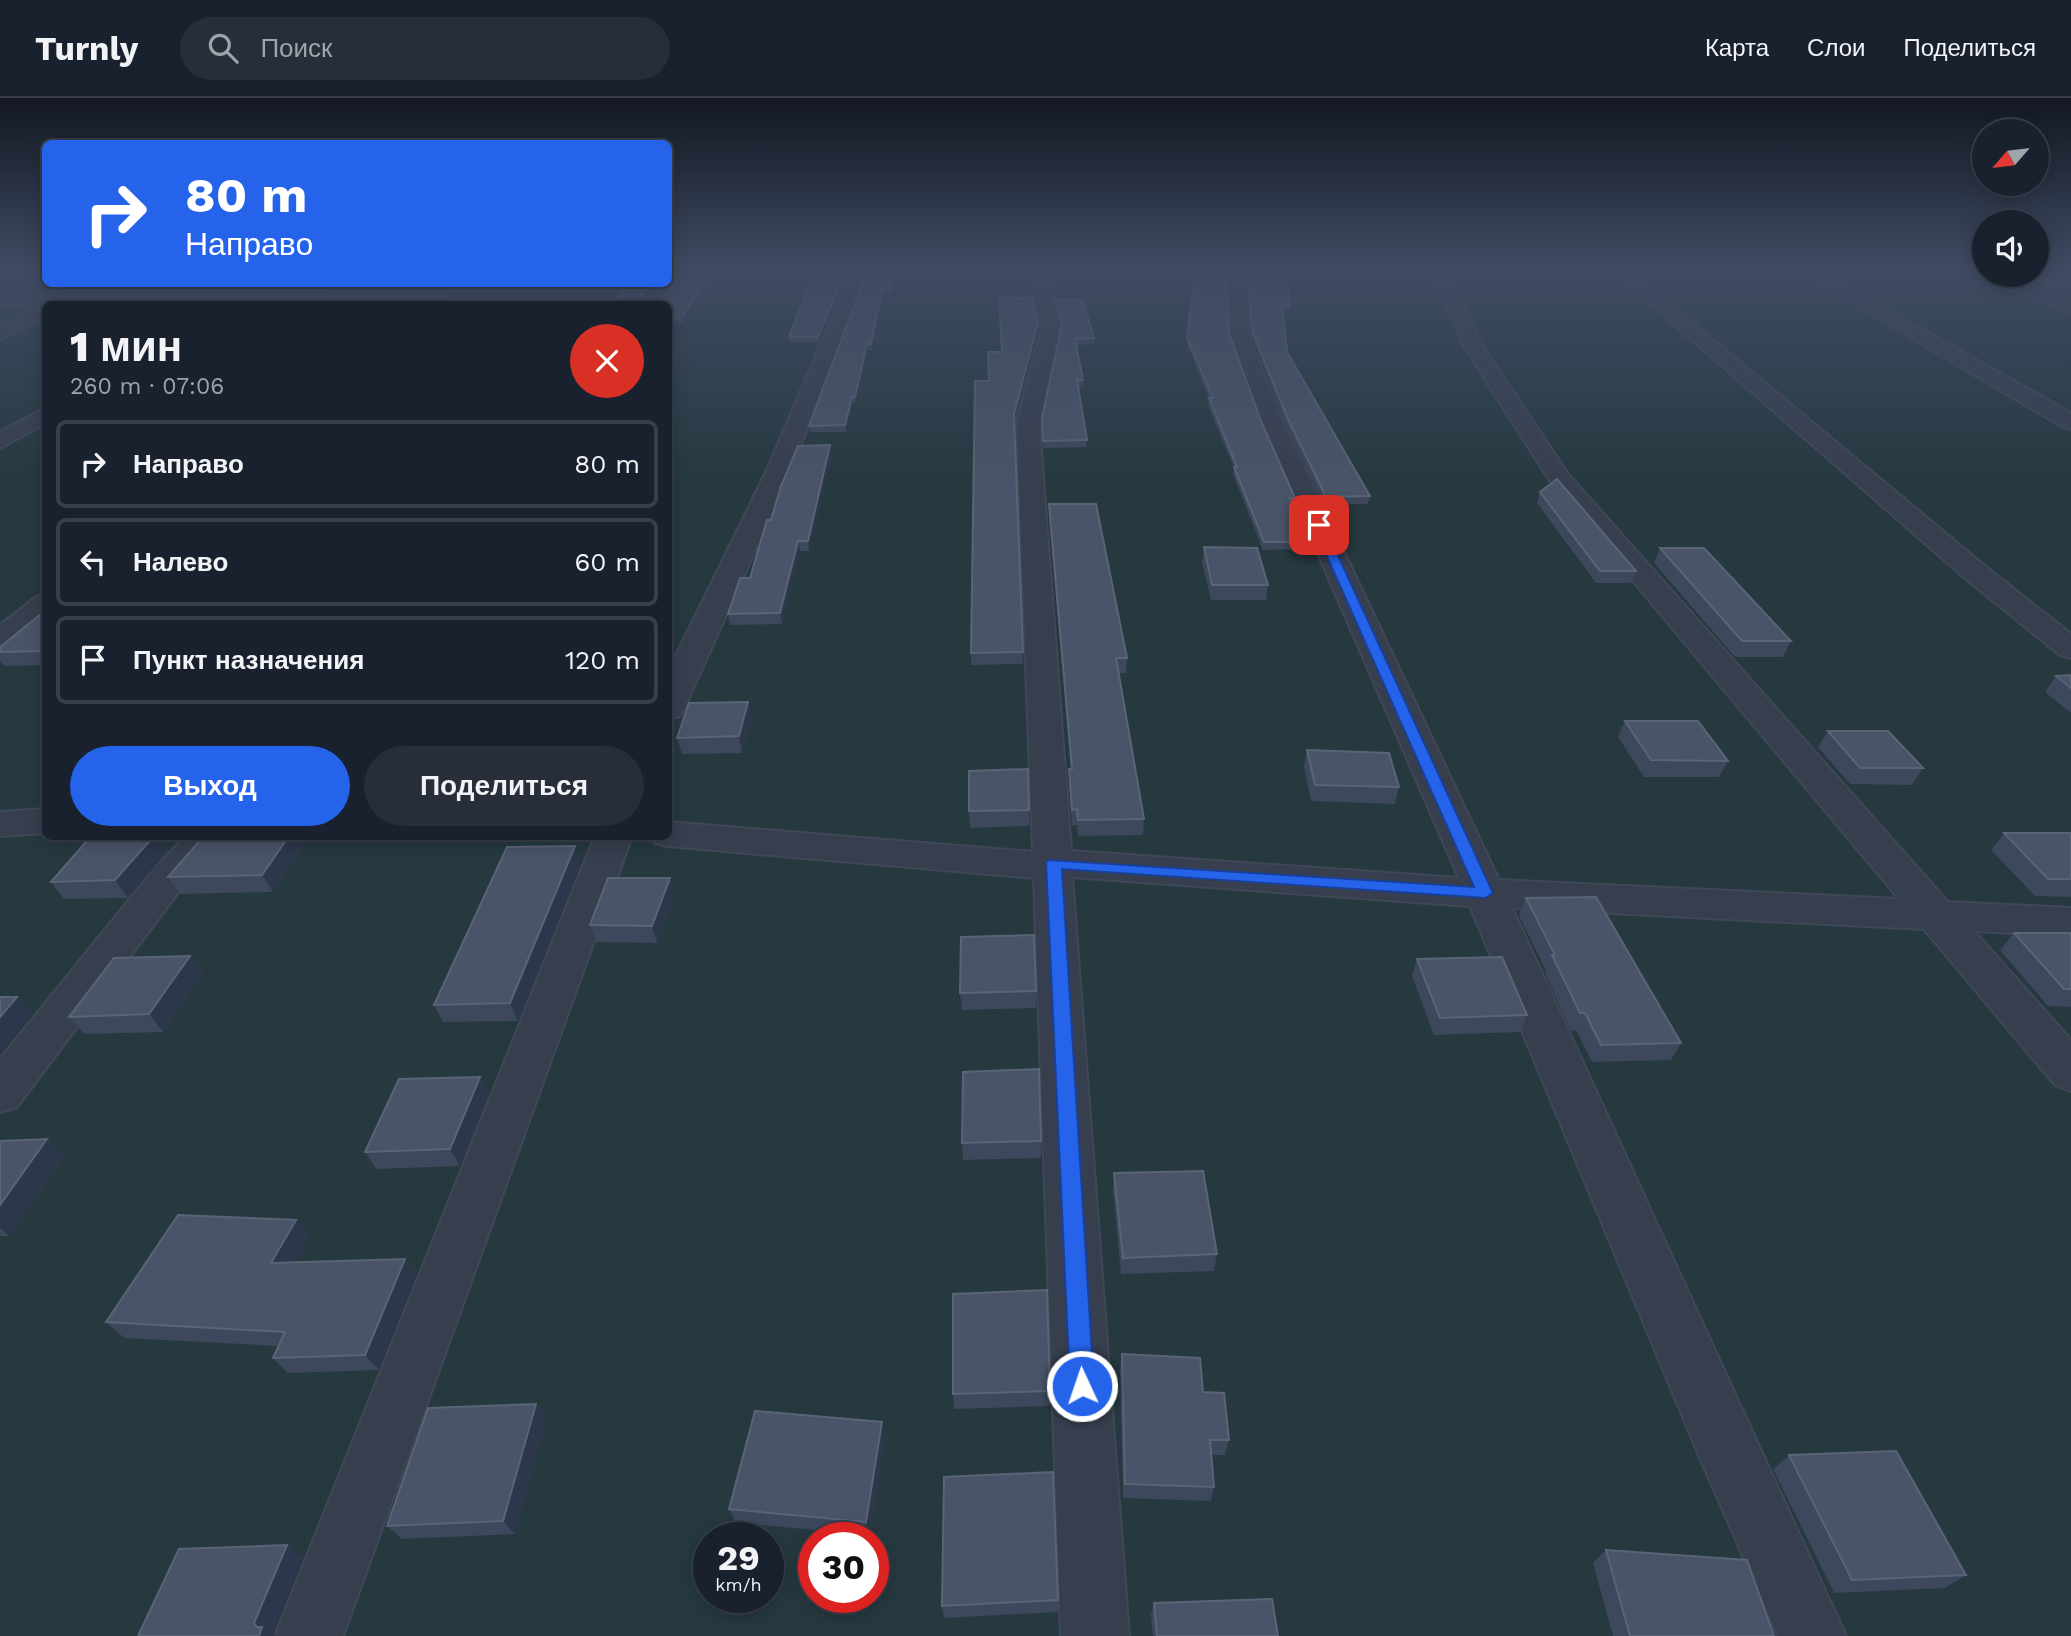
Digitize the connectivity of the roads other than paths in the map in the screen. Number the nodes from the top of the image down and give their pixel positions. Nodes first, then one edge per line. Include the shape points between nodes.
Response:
1 (832, 341) edge
2 (1047, 341) edge
3 (1241, 341) edge
4 (1470, 341) edge
5 (1703, 341) edge
6 (1928, 341) edge
7 (42, 416) edge
8 (2071, 422) edge
9 (0, 440) edge
10 (42, 606) edge
11 (2, 638) edge
12 (2071, 649) edge
13 (672, 700) edge
14 (42, 821) edge
15 (0, 824) edge
16 (672, 834) edge
17 (204, 840) edge
18 (612, 840) edge
19 (1054, 863) junction
20 (1485, 893) junction
21 (1934, 914) junction
22 (2071, 922) edge
23 (2071, 1072) edge
24 (0, 1093) edge
25 (309, 1636) edge
26 (1095, 1636) edge
27 (1812, 1636) edge

1 - 13 street via 779,470
2 - 19 street via 1028,424
3 - 20 street via 1275,427
4 - 21 street via 1512,413 1560,479
5 - 12 street
6 - 8 street
7 - 9 street
10 - 11 street
14 - 15 street
16 - 19 street via 1030,865
17 - 24 street via 169,877
18 - 25 street
19 - 20 street
19 - 26 street
20 - 21 street
20 - 27 street
21 - 22 street
21 - 23 street

